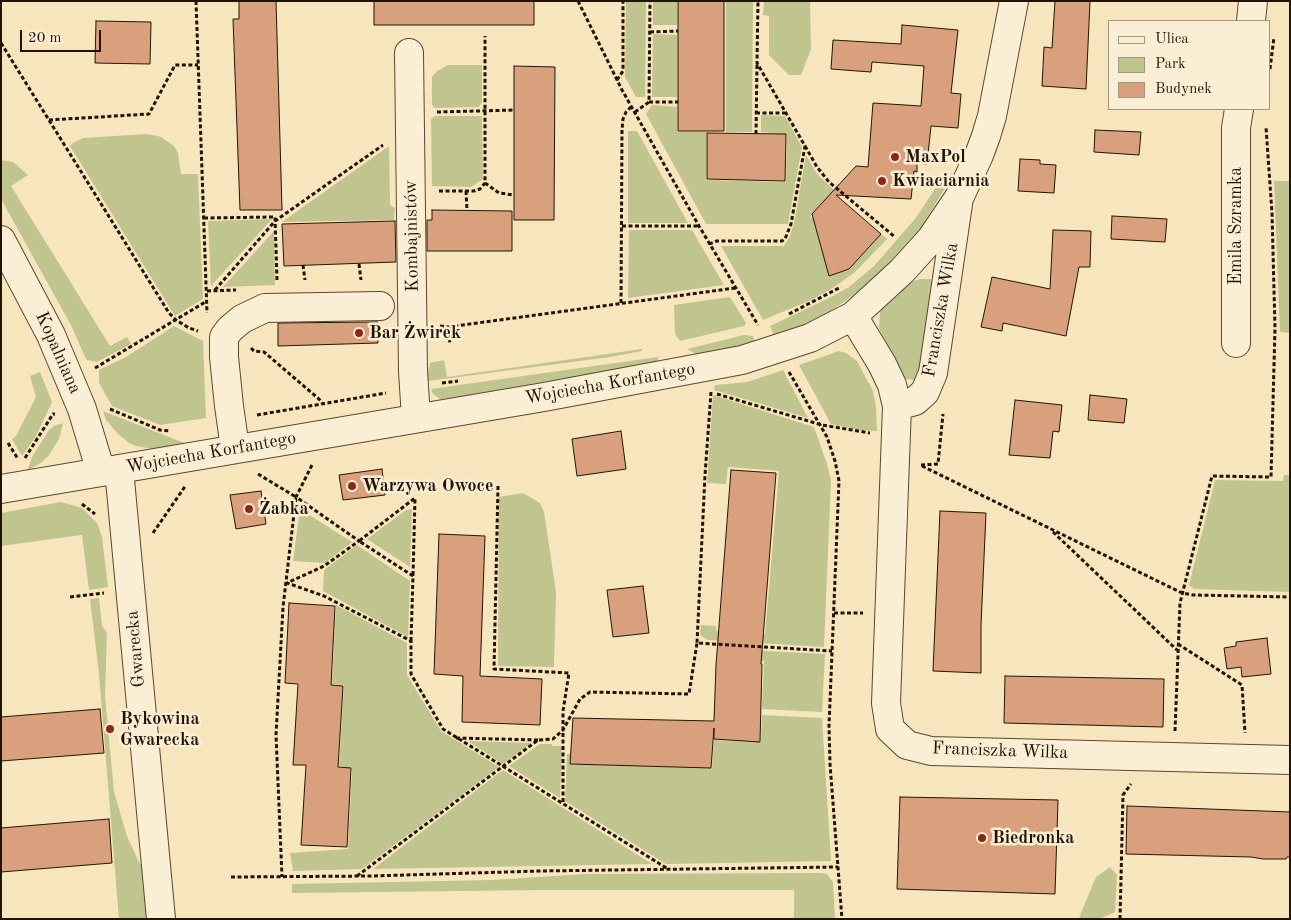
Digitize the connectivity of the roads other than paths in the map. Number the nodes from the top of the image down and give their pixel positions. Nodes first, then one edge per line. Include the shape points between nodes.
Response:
1 (1014, 1) edge
2 (1254, 1) edge
3 (1251, 20) edge
4 (409, 53) dead end
5 (1239, 110) edge
6 (960, 196) junction
7 (1, 240) edge
8 (380, 306) dead end
9 (853, 316) junction
10 (1236, 343) dead end
11 (897, 406) junction
12 (416, 418) junction
13 (236, 448) junction
14 (110, 471) junction
15 (1, 489) edge
16 (1290, 760) edge
17 (161, 919) edge

1 - 6 street, Wojciecha Korfantego via 988,129 980,155
2 - 3 street
4 - 12 street, Kombajnistów
5 - 10 street, Emila Szramka via 1236,128
6 - 9 street, Wojciecha Korfantego via 931,239
6 - 11 street, Franciszka Wilka via 933,373 925,392 915,402
7 - 14 street, Kopalniana via 51,335
8 - 13 street via 265,308 242,319 219,323 224,337
9 - 11 street, Franciszka Wilka via 882,364
9 - 12 street, Wojciecha Korfantego via 810,338 742,360
11 - 16 street, Franciszka Wilka via 886,702 890,729 907,745 931,750
12 - 13 street, Wojciecha Korfantego
13 - 14 street, Wojciecha Korfantego
14 - 15 street, Wojciecha Korfantego
14 - 17 street, Gwarecka

